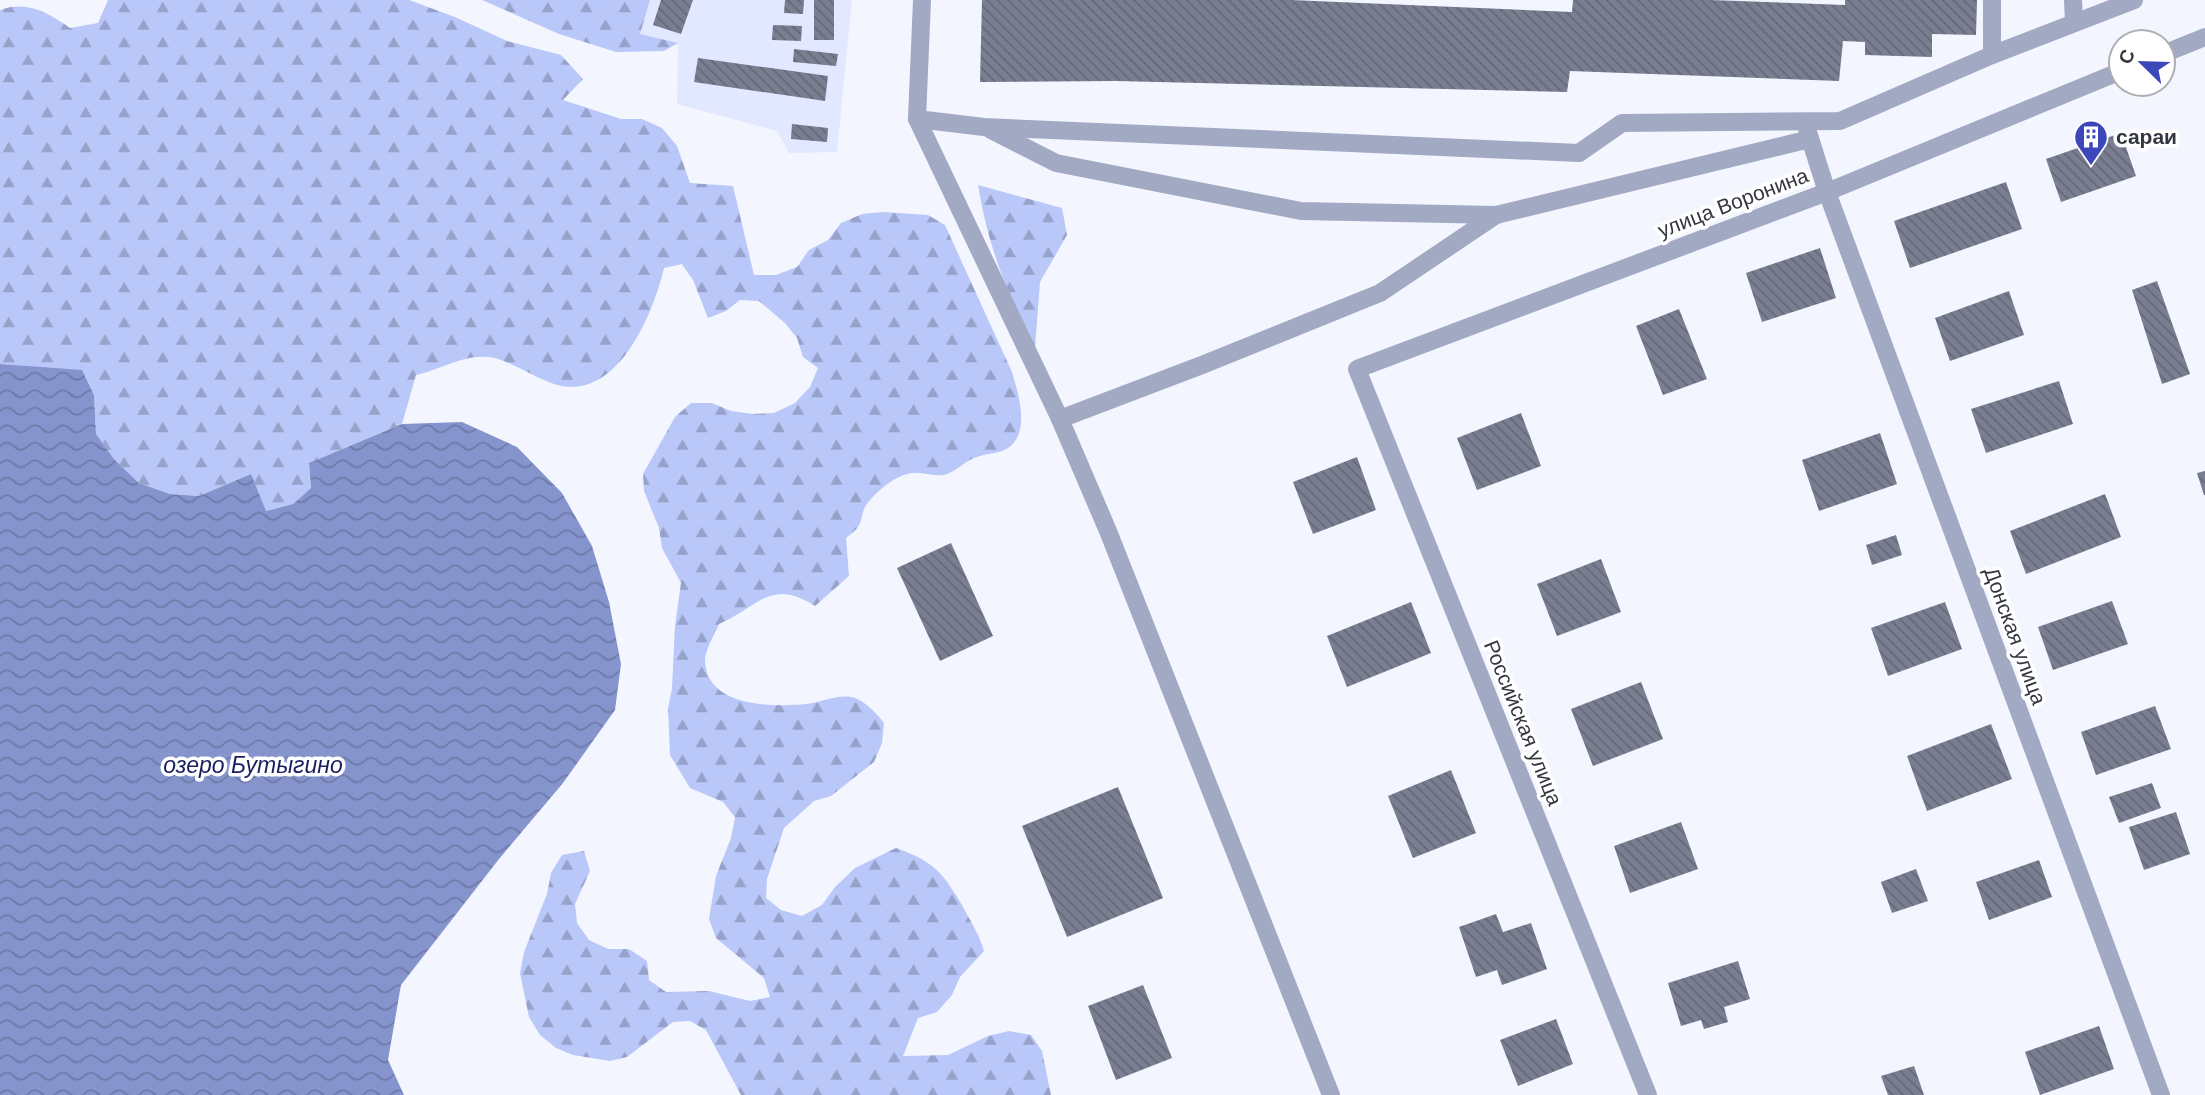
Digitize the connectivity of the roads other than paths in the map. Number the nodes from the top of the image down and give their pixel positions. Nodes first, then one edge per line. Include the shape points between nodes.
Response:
1 (922, 0) edge
2 (1992, 0) edge
3 (2073, 0) edge
4 (2134, 0) edge
5 (2074, 23) junction
6 (2205, 37) edge
7 (2177, 48) edge
8 (1992, 55) junction
9 (2107, 77) edge
10 (917, 119) junction
11 (984, 127) junction
12 (1807, 130) junction
13 (1827, 192) junction
14 (1496, 215) junction
15 (1357, 369) joint
16 (1060, 419) junction
17 (1331, 1095) edge
18 (1648, 1095) edge
19 (2161, 1095) edge

1 - 10 street
2 - 8 street
3 - 5 street
4 - 5 street
5 - 8 street
6 - 7 street
8 - 12 street via 1840,121
9 - 13 street, улица Воронина
10 - 11 street
10 - 16 street
11 - 12 street via 1579,153 1622,123
11 - 14 street via 1056,163 1301,211
12 - 13 street, Донская улица
12 - 14 street
13 - 15 street, улица Воронина
13 - 19 street, Донская улица
14 - 16 street via 1380,293
15 - 18 street, Российская улица
16 - 17 street

